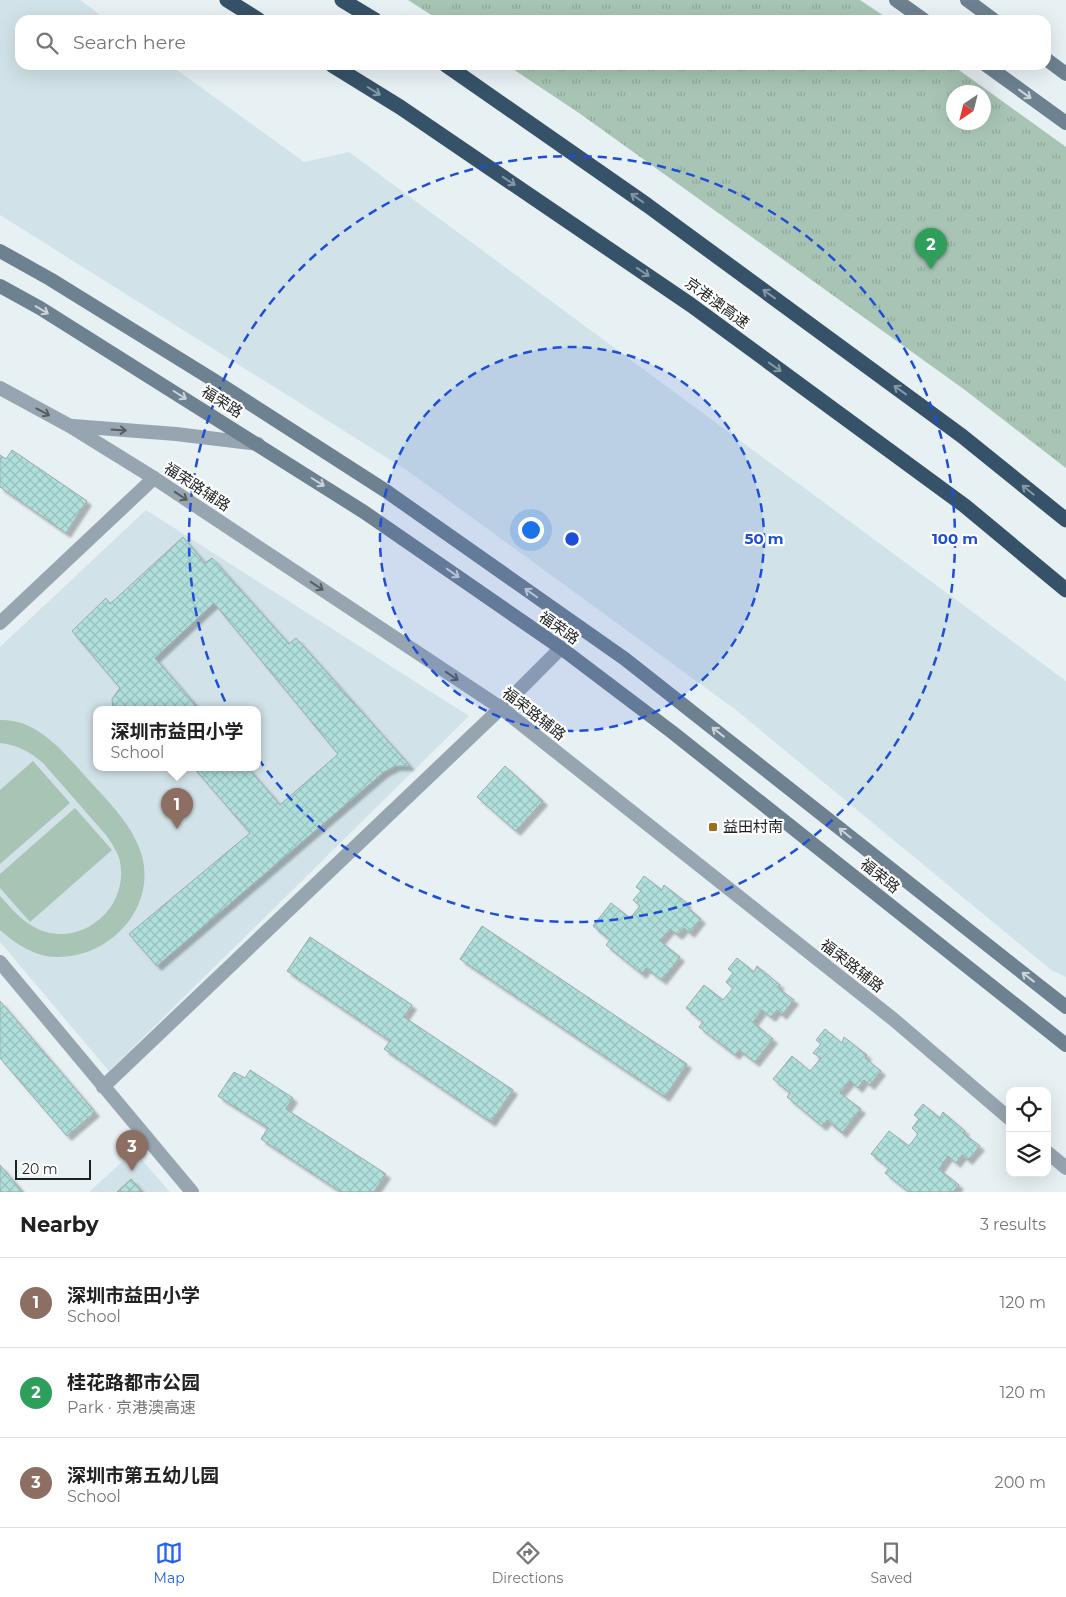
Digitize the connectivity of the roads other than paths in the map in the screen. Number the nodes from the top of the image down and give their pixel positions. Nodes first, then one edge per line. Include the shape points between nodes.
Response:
1 (227, 0) edge
2 (342, 0) edge
3 (896, 0) edge
4 (967, 0) edge
5 (252, 15) edge
6 (367, 15) edge
7 (917, 15) edge
8 (987, 15) edge
9 (1051, 63) edge
10 (340, 70) edge
11 (453, 70) edge
12 (993, 70) edge
13 (1066, 74) edge
14 (1066, 123) edge
15 (0, 251) edge
16 (0, 286) edge
17 (0, 388) edge
18 (70, 426) junction
19 (258, 444) junction
20 (154, 478) junction
21 (1066, 520) edge
22 (1066, 590) edge
23 (0, 622) edge
24 (561, 648) junction
25 (501, 708) junction
26 (0, 962) edge
27 (1066, 1007) edge
28 (1066, 1044) edge
29 (104, 1087) junction
30 (1006, 1117) edge
31 (1051, 1155) edge
32 (1066, 1168) edge
33 (192, 1192) edge

1 - 5 highway
2 - 6 highway
3 - 7 main road
4 - 8 main road
9 - 13 main road
10 -> 22 highway, 京港澳高速 via 400,107 691,305 965,506
21 -> 11 highway via 962,436 647,204
12 -> 14 main road
27 -> 15 main road, 福荣路 via 625,659 386,491 215,381
16 -> 19 main road, 福荣路
17 -> 18 street, 福荣路辅路
18 -> 19 street
18 - 20 street, 福荣路辅路
19 -> 24 main road, 福荣路 via 364,512
20 - 23 street
20 -> 25 street, 福荣路辅路
24 - 25 street
24 - 28 main road, 福荣路
25 - 29 street
25 - 30 street, 福荣路辅路 via 893,1020
26 - 29 street
29 - 33 street
31 - 32 street

